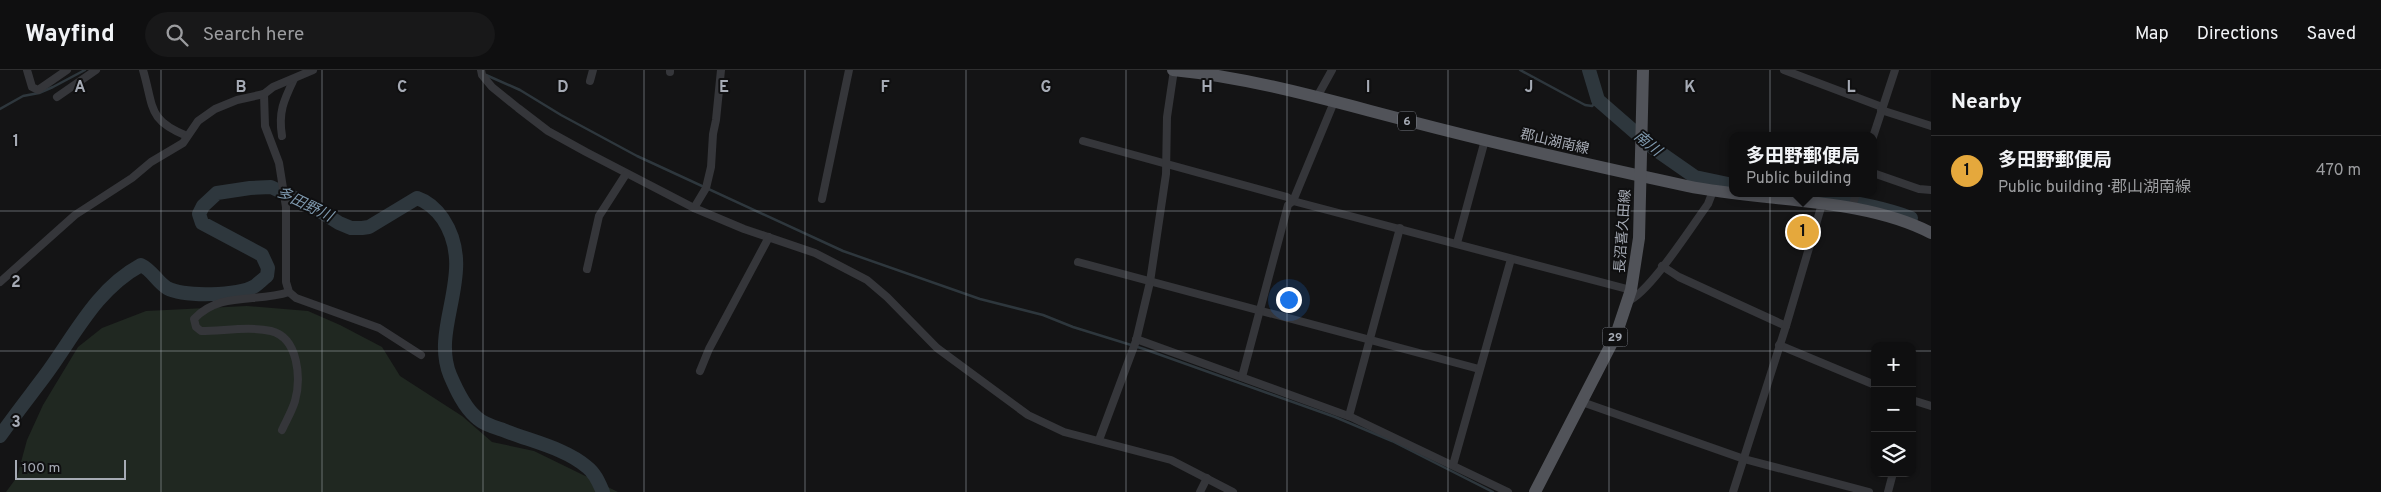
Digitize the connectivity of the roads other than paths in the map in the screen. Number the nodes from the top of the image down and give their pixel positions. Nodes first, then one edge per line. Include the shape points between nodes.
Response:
1 (27, 70) edge
2 (66, 70) edge
3 (96, 70) edge
4 (143, 70) edge
5 (313, 70) edge
6 (481, 70) edge
7 (593, 70) edge
8 (721, 70) edge
9 (849, 70) edge
10 (1174, 70) edge
11 (1332, 70) edge
12 (1643, 70) edge
13 (1784, 70) edge
14 (1895, 70) edge
15 (1805, 74) edge
16 (294, 79) junction
17 (590, 80) dead end
18 (264, 94) junction
19 (57, 97) dead end
20 (1317, 98) junction
21 (1334, 102) junction
22 (1882, 109) junction
23 (1931, 126) edge
24 (1875, 132) edge
25 (187, 136) junction
26 (282, 136) dead end
27 (1485, 140) junction
28 (1083, 141) dead end
29 (1167, 164) junction
30 (1640, 171) junction
31 (626, 174) junction
32 (1877, 174) edge
33 (1931, 190) edge
34 (1713, 191) junction
35 (1729, 193) edge
36 (1763, 197) edge
37 (1855, 197) edge
38 (822, 199) dead end
39 (1293, 201) junction
40 (1822, 204) junction
41 (694, 208) junction
42 (1852, 210) junction
43 (1400, 228) junction
44 (1931, 233) edge
45 (769, 238) junction
46 (1456, 243) junction
47 (1511, 259) junction
48 (1078, 262) dead end
49 (1662, 266) junction
50 (587, 269) dead end
51 (0, 282) edge
52 (1150, 282) junction
53 (289, 292) junction
54 (1629, 296) junction
55 (1260, 312) junction
56 (1786, 326) junction
57 (1136, 339) junction
58 (1368, 339) junction
59 (1779, 345) junction
60 (421, 355) dead end
61 (1479, 369) junction
62 (700, 372) dead end
63 (1242, 377) junction
64 (1871, 383) edge
65 (1582, 402) junction
66 (1916, 404) edge
67 (1931, 406) edge
68 (1348, 416) junction
69 (282, 430) dead end
70 (1099, 440) junction
71 (1744, 459) junction
72 (1453, 465) junction
73 (1892, 477) edge
74 (1207, 478) junction
75 (1200, 492) edge
76 (1233, 492) edge
77 (1508, 492) edge
78 (1534, 492) edge
79 (1733, 492) edge
80 (1869, 492) edge
81 (1888, 492) edge

1 - 2 street via 32,87 38,90
3 - 19 street
4 - 25 street via 155,116 169,128
5 - 16 street
6 - 31 street via 492,87 548,131
7 - 17 street
8 - 41 street via 711,167 706,188
9 - 38 street
10 - 20 main road, 郡山湖南線 / 6 via 1244,79
10 - 29 street via 1167,117
11 - 20 street
12 - 30 main road, 長沼喜久田線 / 29
13 - 15 street
14 - 22 street
15 - 22 street
16 - 18 street
16 - 26 street via 283,99
18 - 25 street via 215,109 198,121
18 - 53 street via 265,126 279,163 286,207 286,282
20 - 21 main road, 郡山湖南線 / 6
21 - 27 main road, 郡山湖南線 / 6
21 - 39 street
22 - 23 street
22 - 24 street
25 - 51 street via 179,145 75,215
27 - 30 main road, 郡山湖南線 / 6
27 - 46 street
28 - 29 street
29 - 39 street
29 - 52 street
30 - 34 main road, 郡山湖南線 / 6
30 - 54 main road, 長沼喜久田線 / 29 via 1639,238
31 - 41 street
31 - 50 street via 598,219
32 - 33 street
34 - 35 main road, 郡山湖南線 / 6
34 - 49 street via 1708,204
36 - 40 main road, 郡山湖南線 / 6
37 - 42 street
39 - 43 street
39 - 55 street via 1288,205
40 - 42 main road, 郡山湖南線 / 6
40 - 56 street
41 - 45 street
42 - 44 main road, 郡山湖南線 / 6 via 1894,219
43 - 46 street
43 - 58 street
45 - 62 street via 709,349
45 - 70 street via 815,253 867,280 937,348 1028,415 1064,432
46 - 47 street
47 - 54 street
47 - 61 street
48 - 52 street
49 - 54 street via 1640,294
49 - 56 street
52 - 55 street
52 - 57 street
53 - 60 street via 296,298 379,328
53 - 69 street via 268,298 228,299 200,312 194,319 201,331 270,331 287,341 298,369 294,404
54 - 65 main road, 長沼喜久田線 / 29 via 1616,335
55 - 58 street
55 - 63 street
56 - 59 street
57 - 63 street
57 - 70 street
58 - 61 street
58 - 68 street
59 - 64 street
59 - 71 street
61 - 72 street
63 - 68 street
65 - 71 street
65 - 78 main road, 長沼喜久田線 / 29
66 - 67 street
68 - 72 street
70 - 74 street via 1161,456
71 - 79 street
71 - 80 street
72 - 77 street
73 - 81 street
74 - 75 street
74 - 76 street

